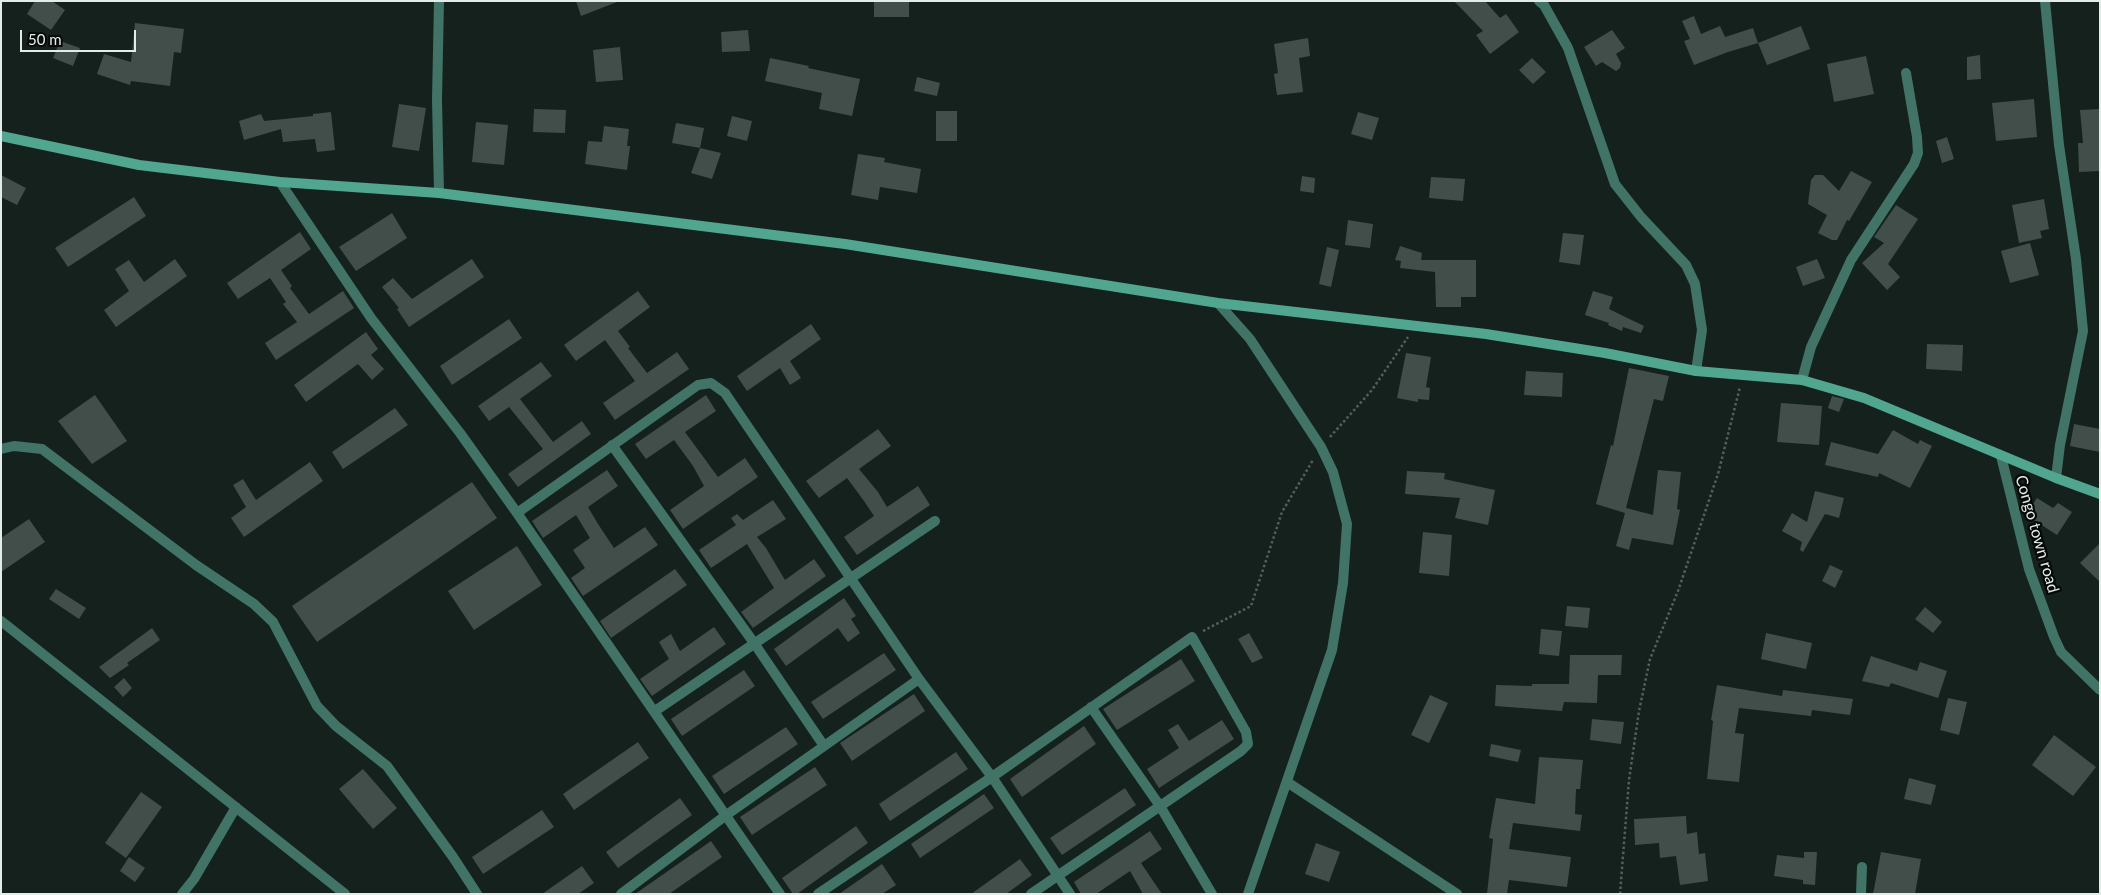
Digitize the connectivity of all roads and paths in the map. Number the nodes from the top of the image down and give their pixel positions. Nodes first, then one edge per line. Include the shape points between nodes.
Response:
1 (439, 1) edge
2 (1539, 1) edge
3 (2045, 1) edge
4 (1906, 73) dead end
5 (1, 136) edge
6 (280, 182) junction
7 (439, 193) junction
8 (1218, 303) junction
9 (1696, 371) junction
10 (1743, 375) junction
11 (1802, 380) junction
12 (612, 445) junction
13 (1, 449) edge
14 (2001, 456) junction
15 (2056, 478) junction
16 (2100, 494) edge
17 (517, 513) junction
18 (935, 521) dead end
19 (850, 577) junction
20 (1, 621) edge
21 (754, 643) junction
22 (919, 679) junction
23 (2100, 690) edge
24 (1091, 707) junction
25 (655, 711) junction
26 (824, 746) junction
27 (992, 777) junction
28 (1287, 782) junction
29 (1160, 806) junction
30 (236, 807) junction
31 (725, 816) junction
32 (1862, 867) dead end
33 (1057, 875) junction
34 (182, 894) edge
35 (345, 894) edge
36 (477, 894) edge
37 (621, 894) edge
38 (780, 894) edge
39 (818, 894) edge
40 (1031, 894) edge
41 (1070, 894) edge
42 (1212, 894) edge
43 (1248, 894) edge
44 (1457, 894) edge
45 (1620, 894) edge
46 (1861, 894) edge

1 - 7 street
2 - 9 street via 1568,48 1615,184 1686,264 1695,284 1702,330
3 - 15 street via 2059,145 2083,331
4 - 11 street via 1918,153 1851,260 1811,346
5 - 6 main road via 139,165
6 - 7 main road
6 - 17 street via 370,318 460,433
7 - 8 main road via 845,244
8 - 9 main road via 1486,334
8 - 28 street via 1250,339 1321,447 1333,472 1347,524 1343,583 1332,650
9 - 10 main road
10 - 11 main road
10 - 45 path via 1718,474 1678,591 1650,659 1638,711 1629,780
11 - 14 main road via 1864,398
12 - 17 street
12 - 19 street via 698,385 711,383 725,394
12 - 21 street
13 - 36 street via 14,446 42,449 254,604 273,622 317,706 336,726 387,766
14 - 15 main road
14 - 23 street, Congo town road via 2029,569 2054,637 2061,652
15 - 16 main road
17 - 25 street
18 - 19 street
19 - 21 street
19 - 22 street
20 - 30 street
21 - 25 street
21 - 26 street
22 - 26 street
22 - 27 street
24 - 27 street
24 - 29 street
24 - 29 street via 1192,637 1246,732 1248,744
25 - 31 street
26 - 31 street
27 - 33 street
27 - 39 street
28 - 43 street
28 - 44 street
29 - 33 street
29 - 42 street
30 - 34 street
30 - 35 street
31 - 37 street
31 - 38 street
32 - 46 street
33 - 40 street
33 - 41 street

